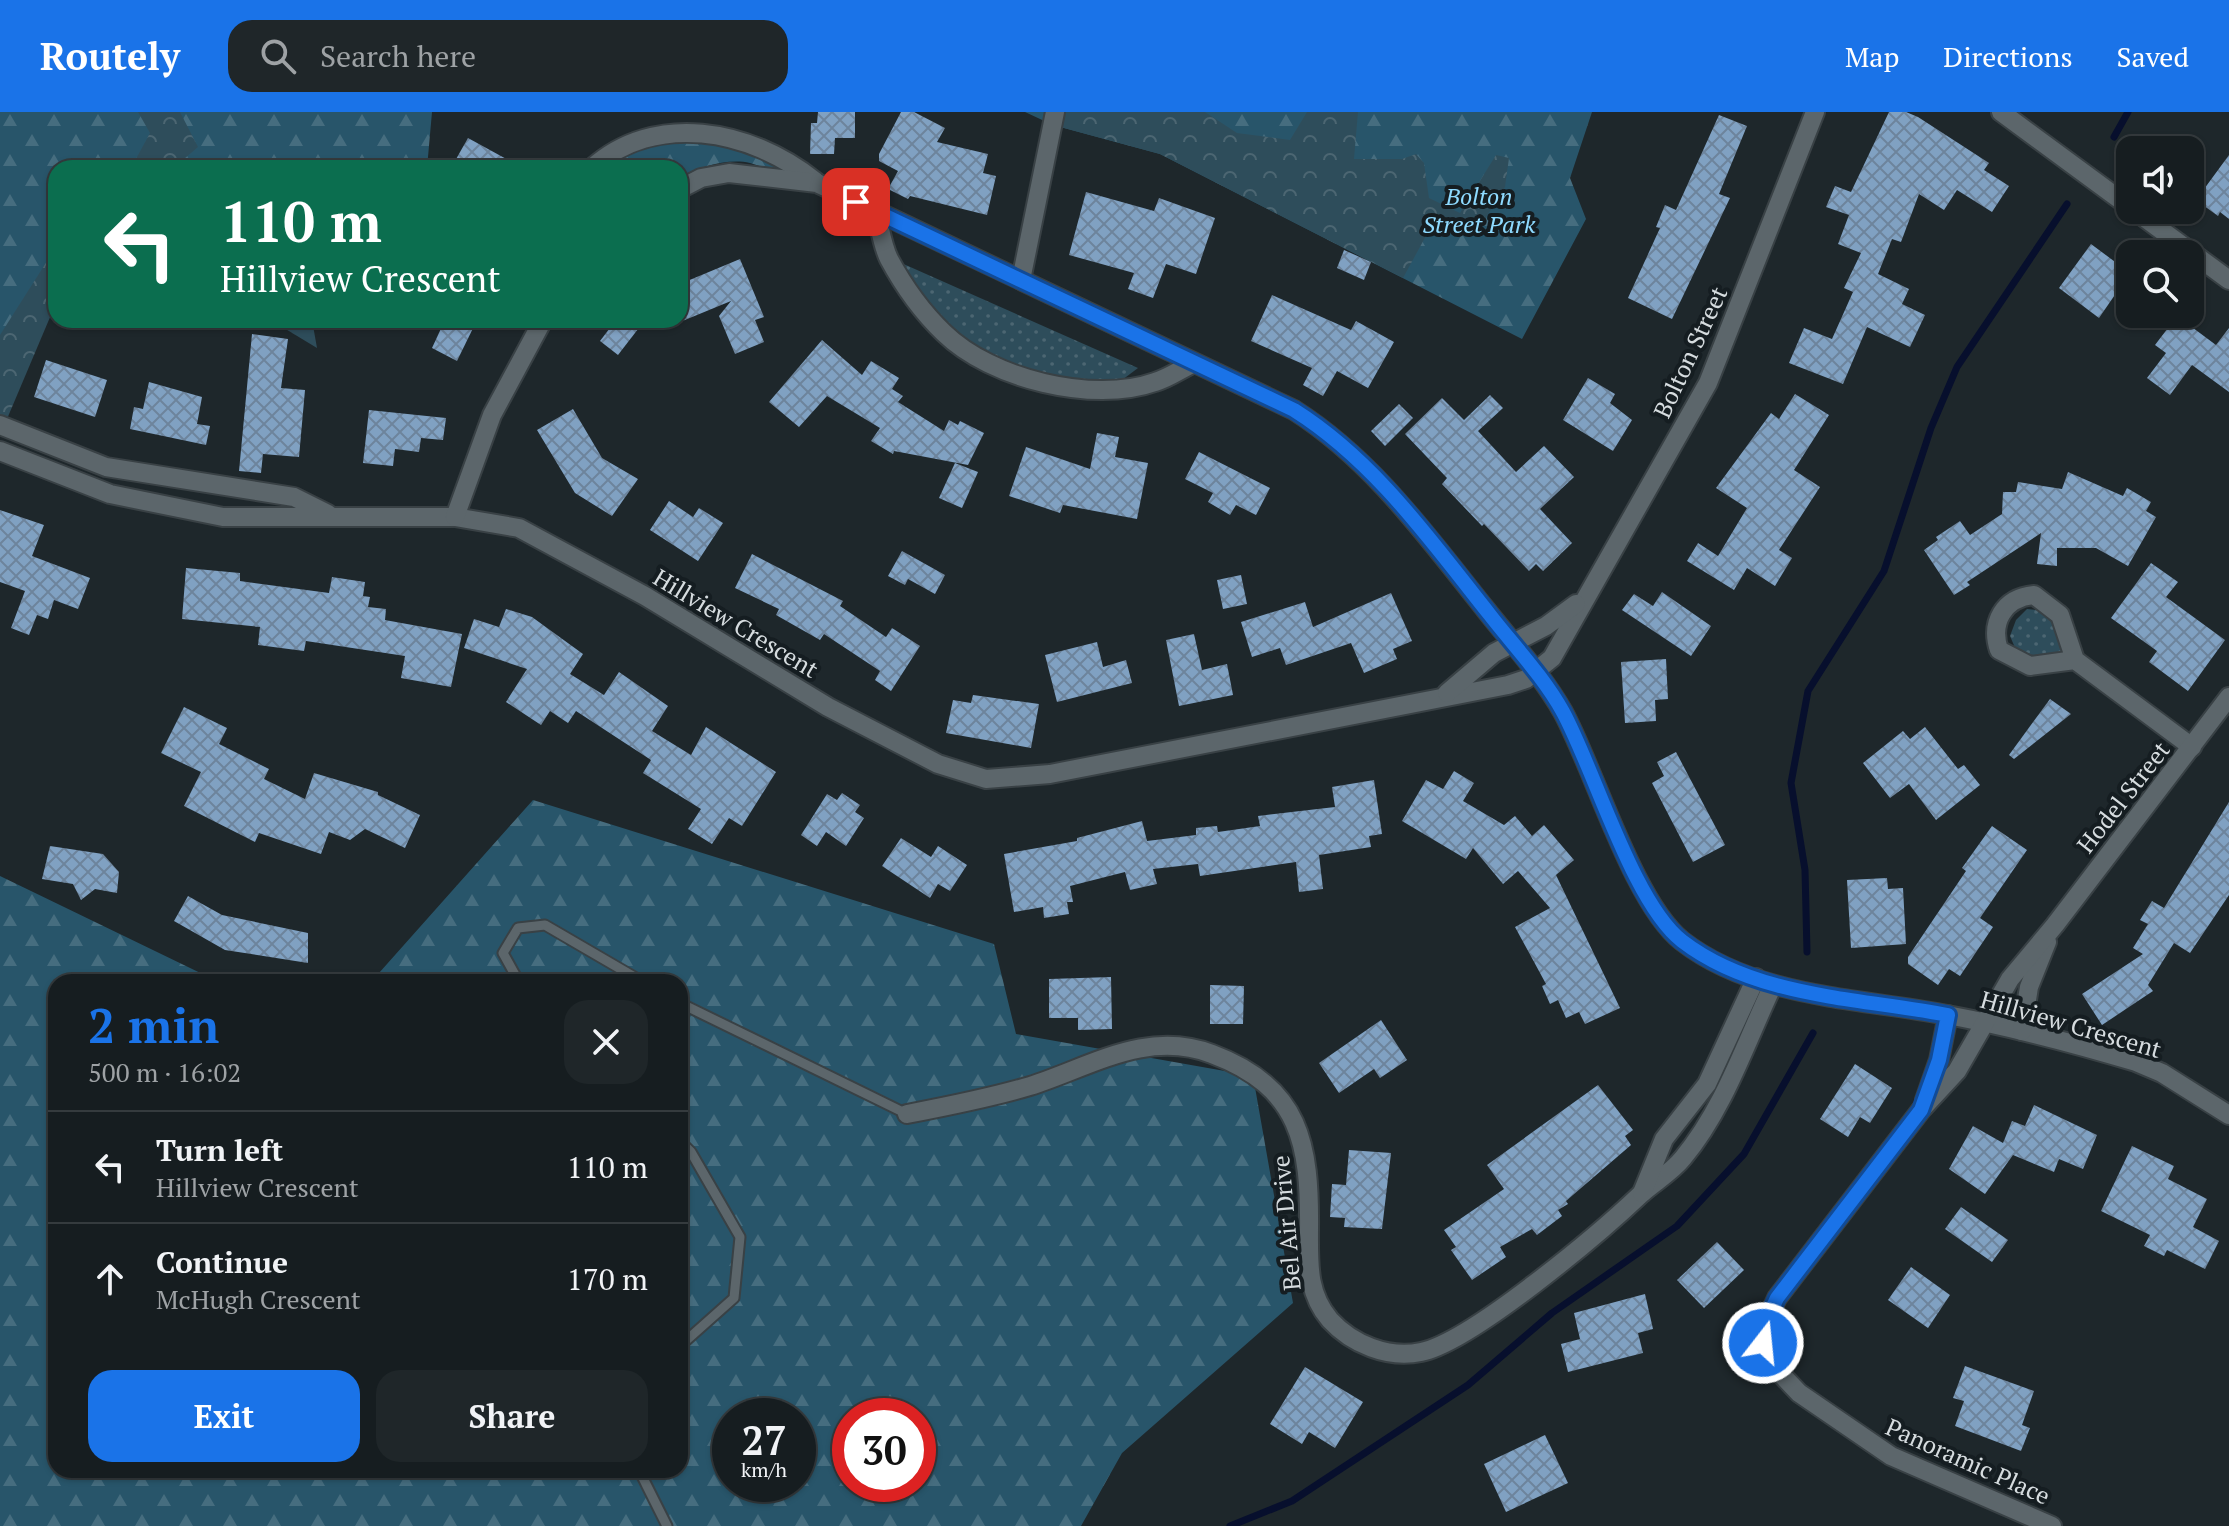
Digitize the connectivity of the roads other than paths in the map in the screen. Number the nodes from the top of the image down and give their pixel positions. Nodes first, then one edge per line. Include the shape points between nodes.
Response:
1 (1055, 112) edge
2 (1815, 112) edge
3 (2001, 112) edge
4 (598, 160) edge
5 (817, 183) junction
6 (688, 185) edge
7 (2116, 197) edge
8 (876, 212) junction
9 (2152, 224) edge
10 (1021, 280) junction
11 (2229, 280) edge
12 (539, 328) edge
13 (1194, 363) junction
14 (0, 425) edge
15 (0, 451) edge
16 (334, 517) junction
17 (455, 517) junction
18 (1582, 600) junction
19 (1511, 642) junction
20 (2075, 660) junction
21 (1536, 672) junction
22 (1446, 694) junction
23 (2229, 697) edge
24 (2192, 747) junction
25 (2055, 925) junction
26 (515, 974) edge
27 (629, 974) edge
28 (1765, 982) junction
29 (688, 1007) edge
30 (1948, 1015) junction
31 (1983, 1023) junction
32 (2022, 1031) junction
33 (1921, 1110) junction
34 (907, 1114) joint
35 (2229, 1115) edge
36 (688, 1149) edge
37 (1642, 1193) junction
38 (688, 1339) edge
39 (1763, 1343) joint
40 (643, 1478) edge
41 (667, 1526) edge
42 (2052, 1526) edge

1 - 10 street
2 - 18 street, Bolton Street via 1708,383
3 - 7 street
4 - 5 street via 628,134 649,125 688,122 760,145
5 - 6 street via 729,173
5 - 8 street
8 - 10 street
8 - 13 street via 888,257 911,294 945,334 997,365 1076,390 1155,382
9 - 11 street
10 - 13 street
12 - 17 street via 492,415
13 - 19 street via 1294,410 1362,463 1405,508
14 - 16 street via 106,467 294,497
15 - 16 street, Hillview Crescent via 110,494 223,517
16 - 17 street, Hillview Crescent
17 - 22 street, Hillview Crescent via 519,528 828,707 938,764 986,779 1050,774
18 - 19 street, Bolton Street via 1546,626
18 - 21 street, Bolton Street via 1552,658
19 - 21 street, Hillview Crescent
19 - 22 street, Hillview Crescent
20 - 20 street via 2030,666 1999,650 1993,634 1999,617 2009,603 2034,595 2060,615
20 - 24 street
21 - 22 street, Hillview Crescent via 1508,685
21 - 28 street, Hillview Crescent via 1562,710 1646,895 1662,919 1681,940
23 - 24 street, Hodel Street
24 - 25 street, Hodel Street
25 - 31 street, Hodel Street via 2010,979
25 - 32 street, Hodel Street via 2029,987
26 - 27 lane via 503,953 518,928 545,925
28 - 30 street, Hillview Crescent
28 - 37 street, Bel Air Drive via 1707,1084 1664,1139
28 - 37 street, Bel Air Drive via 1707,1125 1683,1158
29 - 34 lane
30 - 31 street, Hillview Crescent
30 - 33 street, Hodel Street
31 - 32 street, Hillview Crescent
31 - 33 street, Hodel Street via 1957,1071
32 - 35 street, Hillview Crescent via 2136,1062
33 - 39 street, Hodel Street via 1777,1298
34 - 37 street, Bel Air Drive via 1011,1091 1142,1047 1176,1045 1237,1065 1264,1082 1284,1105 1305,1148 1310,1172 1310,1281 1317,1302 1347,1336 1394,1354 1439,1347 1467,1332
36 - 38 lane via 740,1237 734,1298
39 - 42 street, Panoramic Place via 1799,1393 1861,1438
40 - 41 lane

